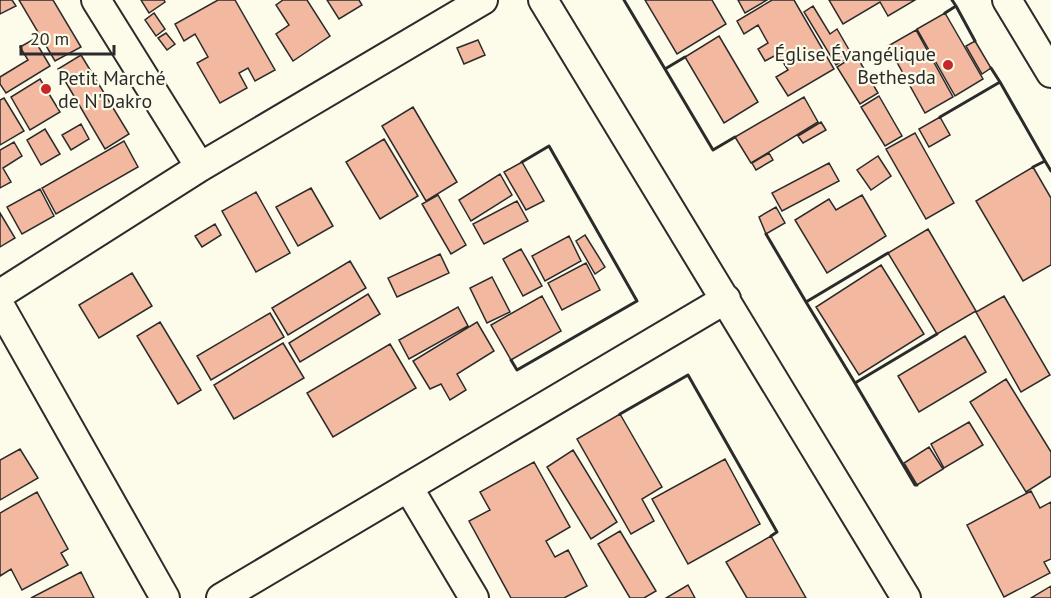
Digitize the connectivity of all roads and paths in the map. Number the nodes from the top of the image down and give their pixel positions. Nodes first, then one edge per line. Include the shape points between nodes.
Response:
1 (96, 0) edge
2 (483, 0) edge
3 (543, 0) edge
4 (1007, 0) edge
5 (1051, 73) edge
6 (200, 167) junction
7 (0, 294) edge
8 (726, 299) junction
9 (0, 306) edge
10 (408, 487) junction
11 (165, 598) edge
12 (221, 598) edge
13 (474, 598) edge
14 (906, 598) edge

1 - 6 street
2 - 6 street
3 - 8 street
4 - 5 street
6 - 7 street
8 - 10 street
8 - 14 street
9 - 11 street
10 - 12 street
10 - 13 street

